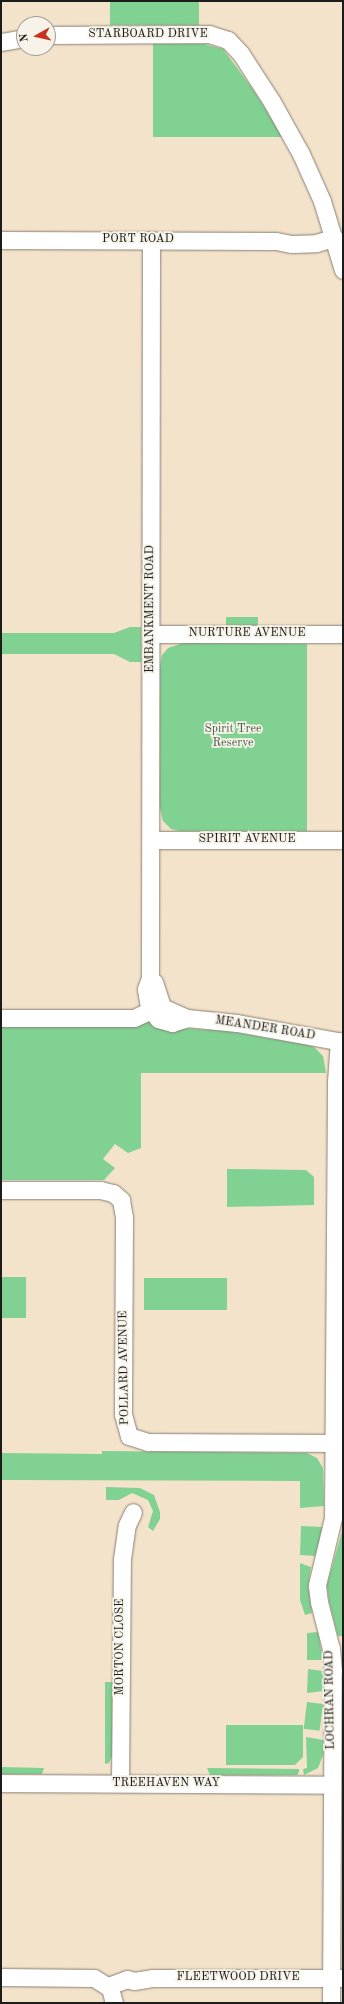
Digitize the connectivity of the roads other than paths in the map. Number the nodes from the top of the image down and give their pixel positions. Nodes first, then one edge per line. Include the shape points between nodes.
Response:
1 (56, 35) edge
2 (16, 39) edge
3 (1, 42) edge
4 (332, 231) junction
5 (1, 240) edge
6 (151, 240) junction
7 (343, 270) edge
8 (151, 634) junction
9 (343, 634) edge
10 (151, 840) junction
11 (343, 840) edge
12 (154, 1004) junction
13 (1, 1018) edge
14 (341, 1042) edge
15 (1, 1190) edge
16 (339, 1287) edge
17 (333, 1443) junction
18 (338, 1505) edge
19 (134, 1512) dead end
20 (1, 1783) edge
21 (120, 1783) junction
22 (332, 1785) junction
23 (1, 1977) edge
24 (337, 1978) edge
25 (111, 1995) edge
26 (331, 2003) edge

1 - 4 street, STARBOARD DRIVE via 209,34 228,40 241,54 288,128 312,176
2 - 3 street
4 - 6 street, PORT ROAD via 314,232 276,241
4 - 7 street, STARBOARD DRIVE
5 - 6 street, PORT ROAD
6 - 8 street, EMBANKMENT ROAD
8 - 9 street, NURTURE AVENUE
8 - 10 street, EMBANKMENT ROAD
10 - 11 street, SPIRIT AVENUE
10 - 12 street, EMBANKMENT ROAD via 150,978
12 - 13 street via 134,1018
12 - 14 street, MEANDER ROAD via 164,1022 172,1023 187,1018 237,1023
14 - 16 street, LOCHRAN ROAD via 336,1081
15 - 17 street, POLLARD AVENUE via 92,1190 113,1193 121,1200 124,1217 123,1414 129,1436 148,1442
16 - 17 street, LOCHRAN ROAD
17 - 18 street, LOCHRAN ROAD
18 - 22 street, LOCHRAN ROAD via 317,1585 332,1659
19 - 21 street, MORTON CLOSE via 127,1525 122,1559
20 - 21 street, TREEHAVEN WAY
21 - 22 street, TREEHAVEN WAY
22 - 24 street, LOCHRAN ROAD
23 - 25 street, FLEETWOOD DRIVE via 89,1978 101,1980
24 - 25 street, FLEETWOOD DRIVE via 152,1978 134,1981 127,1979
24 - 26 street, LOCHRAN ROAD

